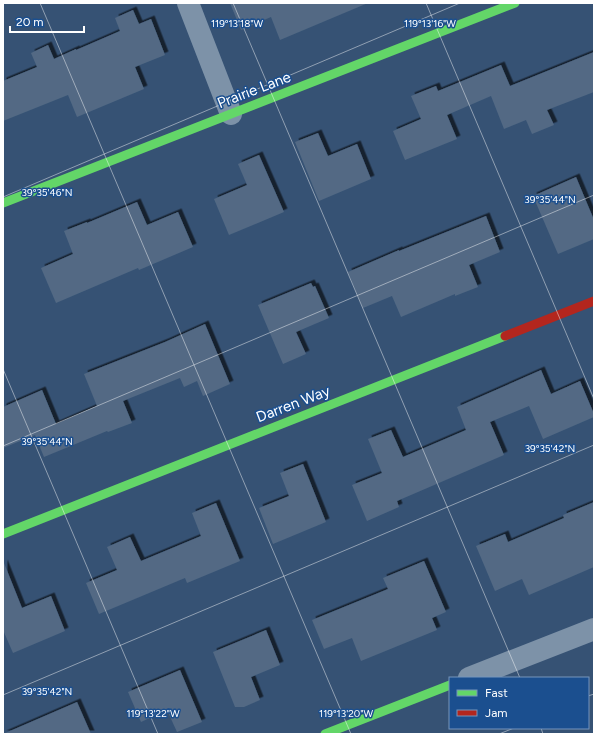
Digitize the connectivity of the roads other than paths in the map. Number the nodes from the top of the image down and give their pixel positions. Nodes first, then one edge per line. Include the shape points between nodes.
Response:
1 (188, 3) edge
2 (515, 3) edge
3 (231, 114) junction
4 (3, 203) edge
5 (594, 301) edge
6 (3, 534) edge
7 (594, 629) edge
8 (472, 677) edge
9 (449, 685) edge
10 (325, 734) edge

1 - 3 street
2 - 3 street, Prairie Lane
3 - 4 street, Prairie Lane
5 - 6 street, Darren Way
7 - 8 street
9 - 10 street

